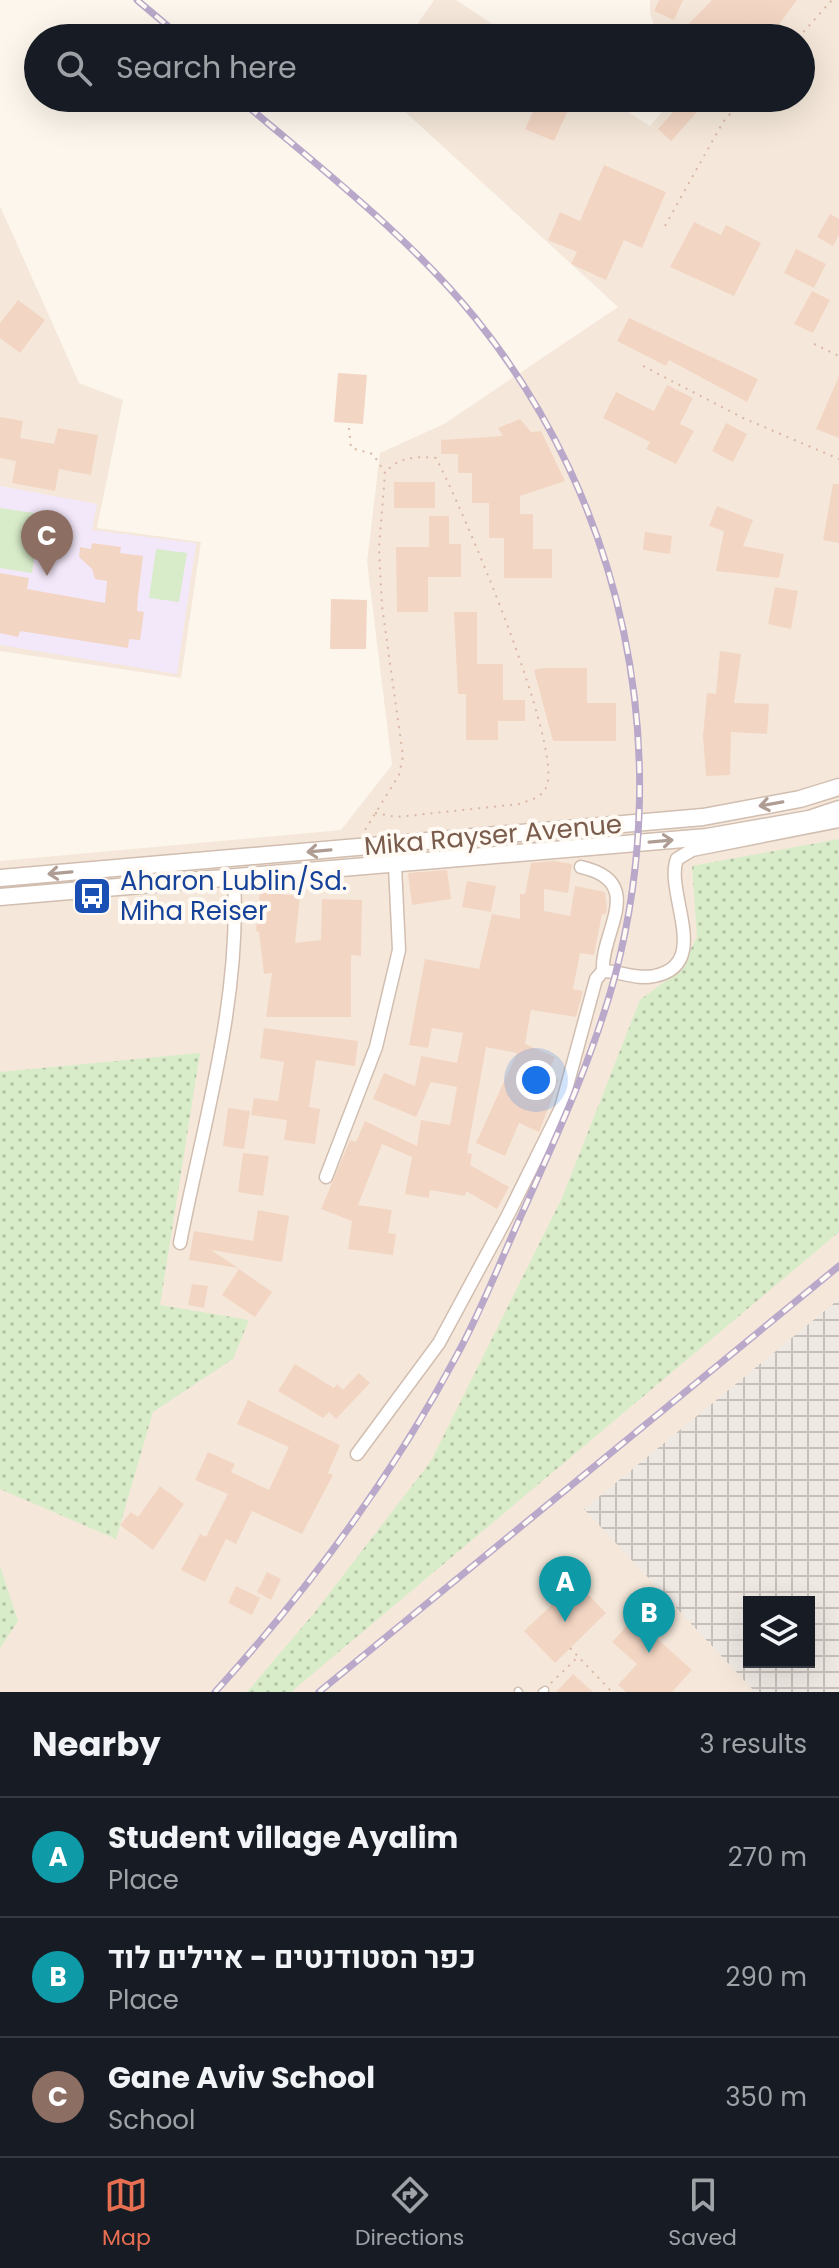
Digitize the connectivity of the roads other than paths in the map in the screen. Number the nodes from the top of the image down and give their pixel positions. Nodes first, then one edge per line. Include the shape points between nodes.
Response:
1 (839, 787) edge
2 (839, 809) edge
3 (839, 821) edge
4 (395, 866) junction
5 (581, 867) dead end
6 (0, 878) edge
7 (234, 879) junction
8 (0, 897) edge
9 (603, 971) junction
10 (326, 1177) dead end
11 (180, 1243) dead end
12 (357, 1454) dead end

1 -> 6 street, Mika Rayser Avenue via 703,817
4 -> 2 street, Mika Rayser Avenue via 707,837
3 - 9 street via 683,854 674,873 684,943 675,965 655,976
4 - 7 street, Mika Rayser Avenue
4 - 10 street via 399,950 376,1047
5 - 9 street via 599,873 616,891
7 - 8 street, Mika Rayser Avenue
7 - 11 street via 229,994
9 - 12 street via 596,979 561,1108 508,1215 439,1343

